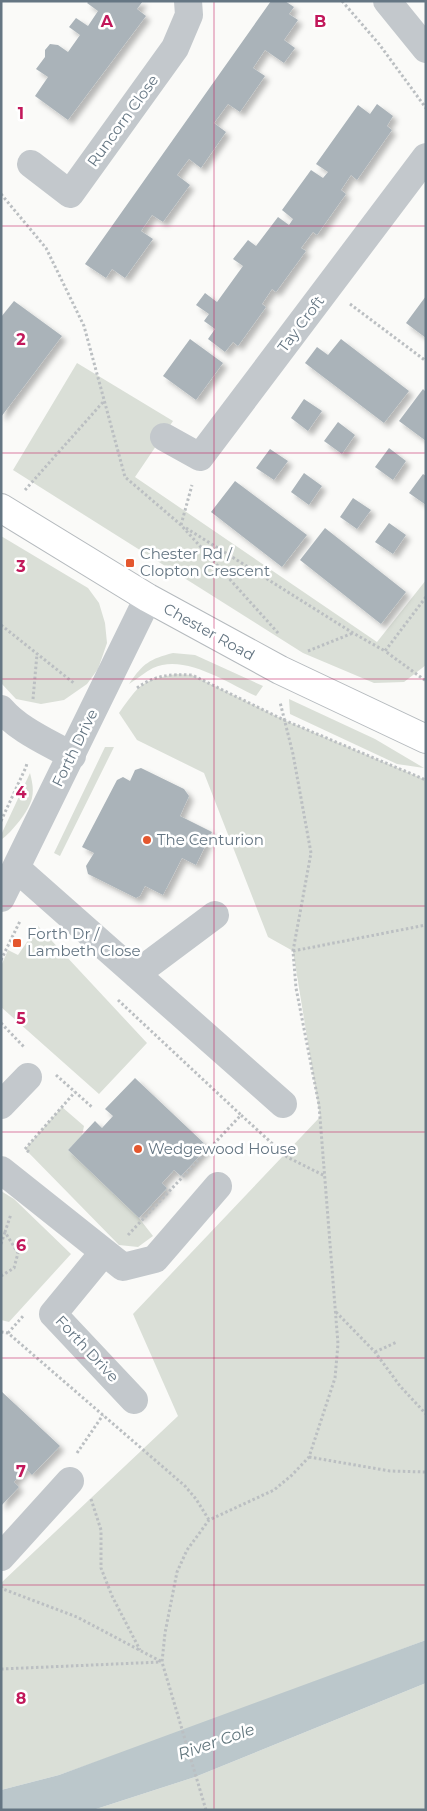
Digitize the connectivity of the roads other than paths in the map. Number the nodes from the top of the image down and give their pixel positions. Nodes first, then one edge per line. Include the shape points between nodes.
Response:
1 (188, 1) edge
2 (387, 1) edge
3 (426, 49) edge
4 (426, 156) edge
5 (31, 164) dead end
6 (164, 437) dead end
7 (4, 509) edge
8 (148, 598) junction
9 (1, 709) edge
10 (425, 738) edge
11 (72, 756) junction
12 (16, 868) junction
13 (1, 898) edge
14 (215, 915) dead end
15 (136, 974) junction
16 (28, 1077) dead end
17 (283, 1104) dead end
18 (1, 1105) edge
19 (1, 1170) edge
20 (218, 1186) dead end
21 (104, 1252) junction
22 (134, 1400) dead end
23 (70, 1482) road end
24 (1, 1556) edge

1 - 5 street, Runcorn Close via 188,14 175,48 70,194
2 - 3 street
4 - 6 street, Tay Croft via 200,457
7 - 8 main road, Chester Road
8 - 10 main road, Chester Road via 280,670
8 - 11 street, Forth Drive
9 - 11 street via 29,731
11 - 12 street, Forth Drive
12 - 13 street, Forth Drive
12 - 15 street
14 - 15 street
15 - 17 street
16 - 18 street
19 - 21 street
20 - 21 street via 156,1259 123,1267
21 - 22 street, Forth Drive via 53,1314
23 - 24 street

